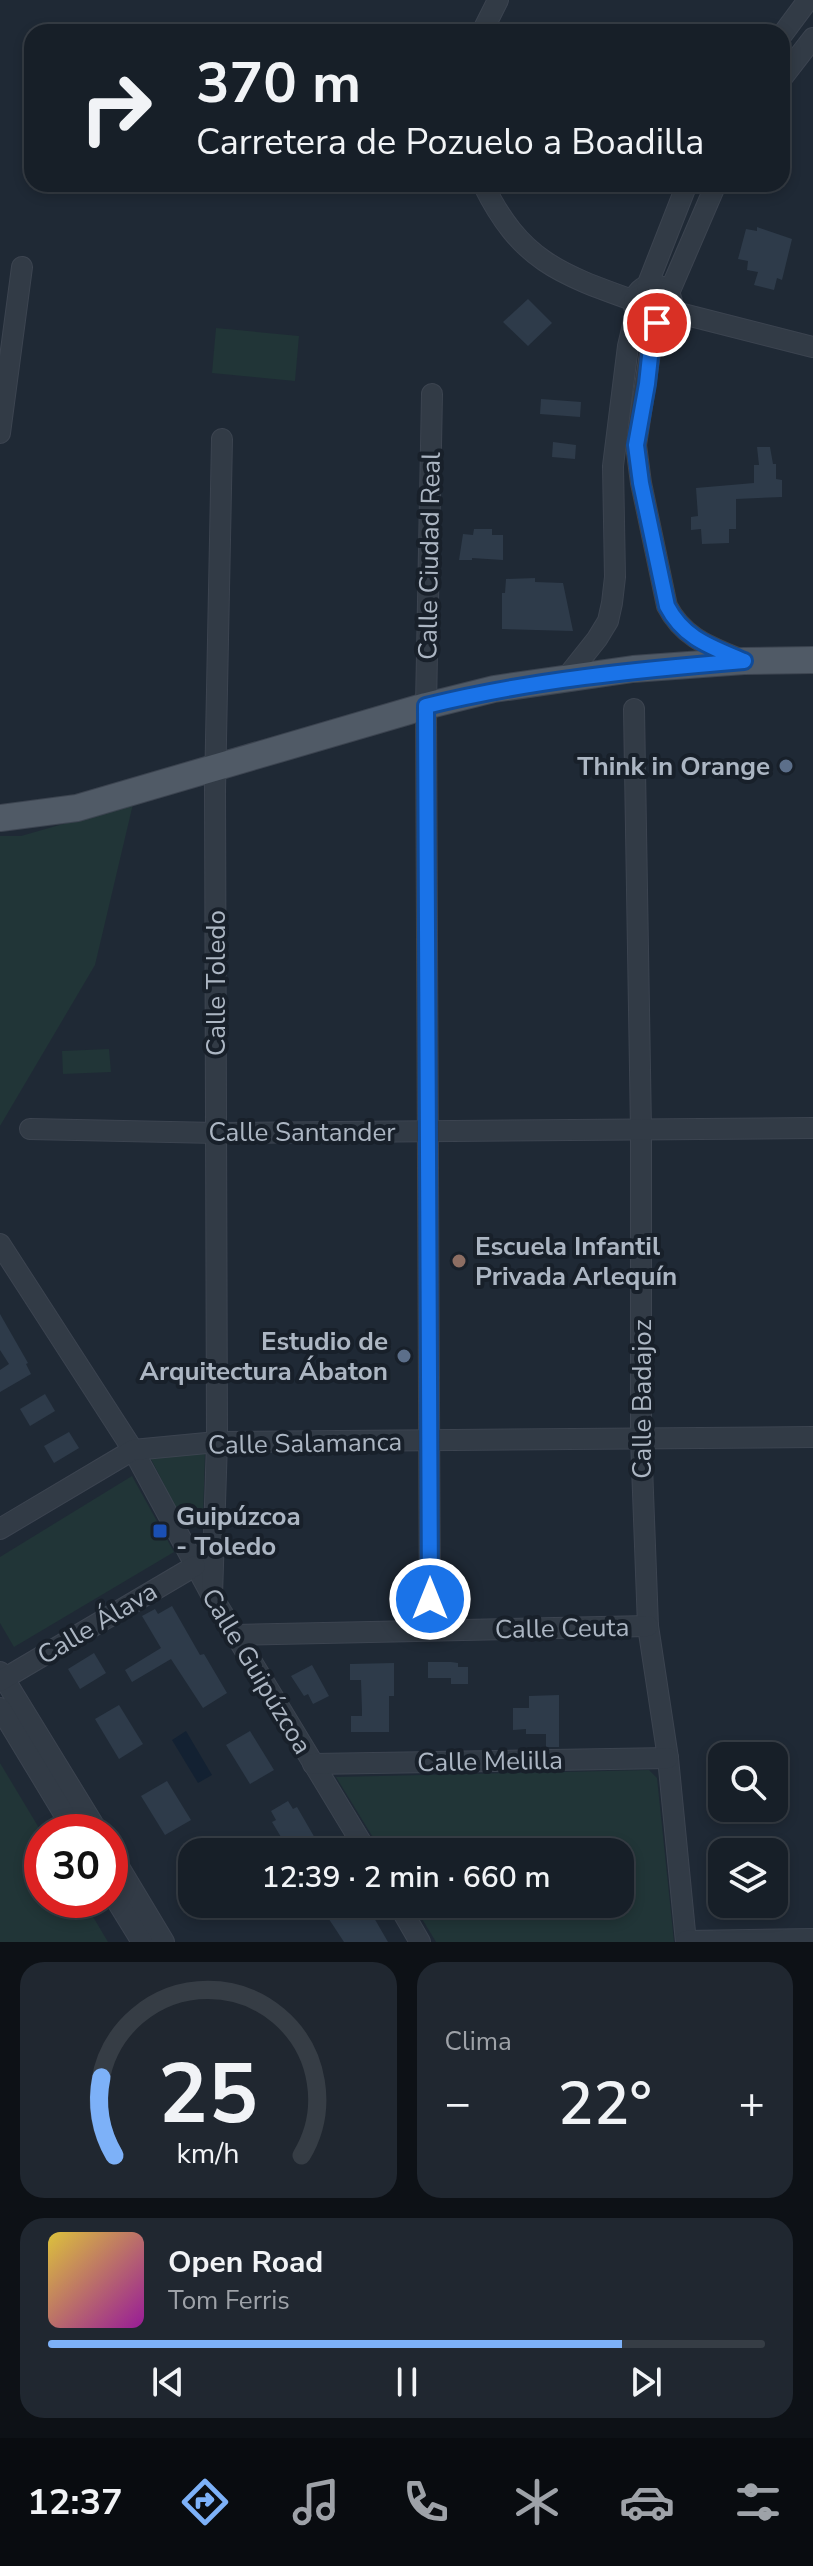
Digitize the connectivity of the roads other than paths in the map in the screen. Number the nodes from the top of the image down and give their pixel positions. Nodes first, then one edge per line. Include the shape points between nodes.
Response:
1 (498, 0) edge
2 (808, 0) edge
3 (486, 24) edge
4 (790, 24) edge
5 (813, 38) edge
6 (790, 68) edge
7 (487, 192) edge
8 (684, 192) edge
9 (713, 192) edge
10 (22, 267) dead end
11 (639, 300) junction
12 (666, 309) junction
13 (813, 347) edge
14 (432, 394) dead end
15 (0, 433) edge
16 (222, 439) dead end
17 (813, 660) edge
18 (744, 661) junction
19 (566, 678) junction
20 (426, 706) junction
21 (634, 709) dead end
22 (216, 769) junction
23 (8, 813) edge
24 (813, 1128) edge
25 (30, 1129) dead end
26 (641, 1130) junction
27 (429, 1132) junction
28 (217, 1133) junction
29 (0, 1244) edge
30 (813, 1437) edge
31 (641, 1439) junction
32 (217, 1442) junction
33 (430, 1442) junction
34 (133, 1450) junction
35 (214, 1526) junction
36 (0, 1529) edge
37 (179, 1536) junction
38 (195, 1566) junction
39 (212, 1596) junction
40 (648, 1626) junction
41 (430, 1630) junction
42 (235, 1635) junction
43 (1, 1677) edge
44 (0, 1708) edge
45 (668, 1758) junction
46 (313, 1764) junction
47 (64, 1814) edge
48 (87, 1814) edge
49 (358, 1838) edge
50 (128, 1882) edge
51 (127, 1918) edge
52 (406, 1918) edge
53 (813, 1939) edge
54 (142, 1942) edge
55 (164, 1942) edge
56 (420, 1942) edge
57 (686, 1942) edge

1 - 3 street
2 - 4 street
5 - 6 street
7 - 11 street via 530,252 564,274
8 - 11 street
9 - 12 street
10 - 15 street
11 - 12 street via 641,319
11 - 12 street via 663,288
11 - 19 street via 613,466 612,603 597,639
12 - 13 street
12 - 18 street via 651,347 636,445 667,606 698,641
14 - 20 street, Calle Ciudad Real
16 - 22 street, Calle Toledo
17 - 18 main road
18 - 19 main road
19 - 20 main road
20 - 22 main road
20 - 27 street, Calle Ciudad Real
21 - 26 street, Calle Badajoz
22 - 23 main road via 77,808
22 - 28 street, Calle Toledo
24 - 26 street, Calle Santander
25 - 28 street, Calle Santander
26 - 27 street, Calle Santander
26 - 31 street, Calle Badajoz
27 - 28 street, Calle Santander
27 - 33 street, Calle Ciudad Real
28 - 32 street, Calle Toledo
29 - 34 street, Calle Guipúzcoa
30 - 31 street, Calle Salamanca
31 - 33 street, Calle Salamanca
31 - 40 street, Calle Badajoz
32 - 33 street, Calle Salamanca
32 - 34 street, Calle Salamanca
32 - 35 street, Calle Toledo
33 - 41 street, Calle Ciudad Real
34 - 36 street
34 - 37 street, Calle Guipúzcoa
35 - 37 street via 195,1538
35 - 39 street, Calle Toledo
37 - 38 street, Calle Guipúzcoa
38 - 39 street, Calle Guipúzcoa
38 - 43 street, Calle Álava
39 - 42 street, Calle Guipúzcoa
40 - 41 street, Calle Ceuta
40 - 45 street, Calle Badajoz
41 - 42 street, Calle Ceuta
42 - 46 street, Calle Guipúzcoa
43 - 48 street
44 - 47 street
45 - 46 street, Calle Melilla
45 - 57 street, Calle Badajoz
46 - 49 street, Calle Guipúzcoa
50 - 55 street
51 - 54 street
52 - 56 street
53 - 57 street

